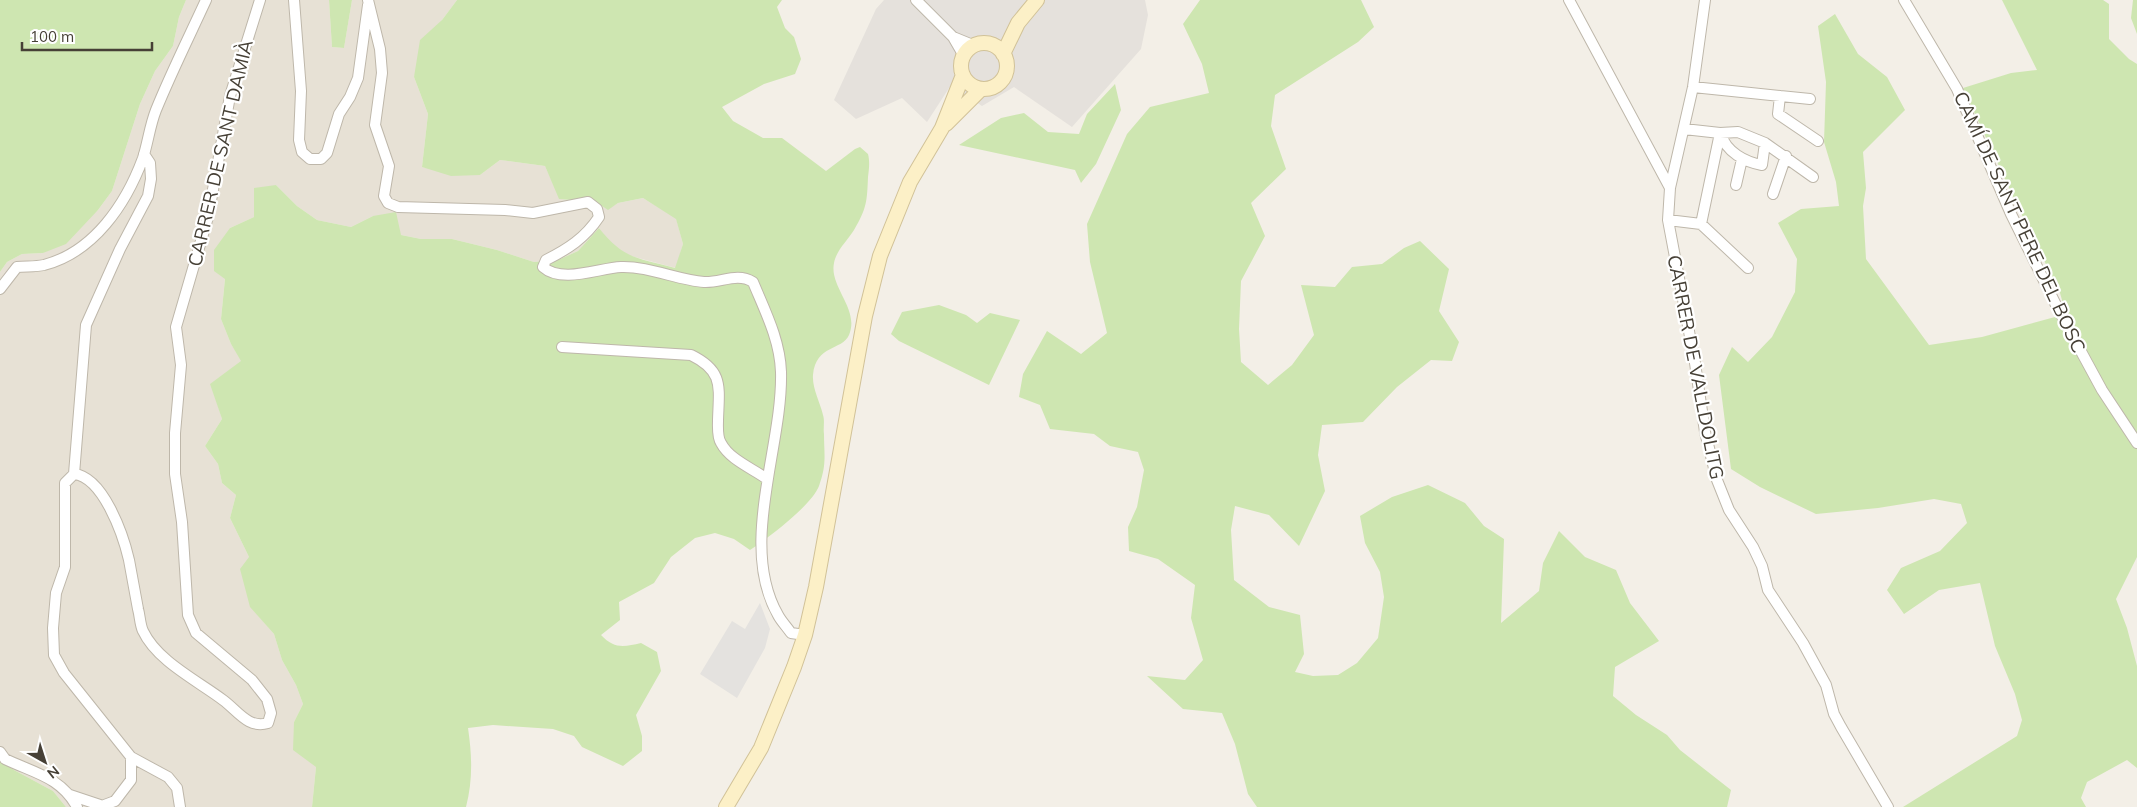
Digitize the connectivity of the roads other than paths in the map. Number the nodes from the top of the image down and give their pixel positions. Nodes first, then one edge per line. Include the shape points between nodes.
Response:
1 (206, 0) edge
2 (260, 0) edge
3 (294, 0) edge
4 (368, 0) edge
5 (916, 0) edge
6 (1037, 0) edge
7 (1569, 0) edge
8 (1704, 0) edge
9 (1904, 0) edge
10 (1018, 23) junction
11 (953, 37) junction
12 (989, 44) junction
13 (975, 46) junction
14 (1003, 54) junction
15 (964, 56) junction
16 (963, 75) junction
17 (1693, 87) junction
18 (981, 89) junction
19 (1780, 96) junction
20 (1810, 100) dead end
21 (942, 128) junction
22 (1684, 129) junction
23 (1720, 133) junction
24 (1818, 141) dead end
25 (1765, 143) junction
26 (144, 154) junction
27 (1786, 156) junction
28 (1742, 159) junction
29 (1813, 177) dead end
30 (1736, 185) dead end
31 (1670, 188) junction
32 (1773, 194) dead end
33 (1668, 220) junction
34 (1701, 224) junction
35 (1748, 268) dead end
36 (0, 290) edge
37 (562, 347) dead end
38 (2137, 443) edge
39 (74, 474) junction
40 (767, 479) junction
41 (805, 635) junction
42 (0, 752) edge
43 (131, 757) junction
44 (70, 795) junction
45 (100, 806) edge
46 (77, 807) edge
47 (180, 807) edge
48 (726, 807) edge
49 (1888, 807) edge

1 - 26 street via 155,112
2 - 39 street, CARRER DE SANT DAMIÀ via 230,96 208,217 176,326 181,365 175,474 182,522 188,615 196,633 252,680 267,699 271,713 268,723 258,726 248,721 167,661 154,647 143,630 128,557 114,517 91,482 82,475
3 - 4 street via 301,91 299,140 302,152 310,159 321,158 327,153 339,114 358,78
4 - 40 street via 380,49 382,73 375,125 389,166 384,196 388,203 398,207 505,210 533,214 588,202 598,209 599,217 570,248 546,260 543,266 548,271 567,274 623,267 705,282 733,277 753,282 779,348 781,372 780,416
5 - 11 street
6 - 10 main road
7 - 31 street
8 - 17 street, CARRER DE VALLDOLITG
9 - 38 street, CAMÍ DE SANT PERE DEL BOSC via 1957,89 2011,214 2058,309 2102,390
10 - 12 main road
10 - 14 main road
11 - 13 street
11 - 15 street
12 - 13 main road
12 - 14 main road
13 - 15 main road
14 - 18 main road via 1007,68 1003,79 993,87
15 - 16 main road via 961,65
16 - 18 main road
16 - 21 main road
17 - 19 street
17 - 22 street, CARRER DE VALLDOLITG
18 - 21 main road
19 - 20 street
19 - 24 street via 1778,114
21 - 41 main road via 910,182 880,256 863,325
22 - 23 street
22 - 31 street, CARRER DE VALLDOLITG
23 - 25 street via 1738,132
23 - 28 street via 1723,143
23 - 34 street
25 - 27 street
25 - 28 street via 1762,165
26 - 36 street via 115,214 94,236 72,254 43,265 17,267
26 - 39 street via 150,162 148,196 86,325
27 - 29 street
27 - 32 street
28 - 30 street
31 - 33 street, CARRER DE VALLDOLITG
33 - 34 street
33 - 49 street, CARRER DE VALLDOLITG via 1705,432 1717,480 1729,510 1754,547 1768,590 1818,670 1834,714
34 - 35 street
37 - 40 street via 691,355 705,361 716,373 720,443 732,457
39 - 43 street via 65,483 65,567 56,594 54,655 64,673
40 - 41 street via 761,541 766,584 778,614 791,633
41 - 48 main road via 761,748
42 - 44 street via 5,759 56,781
43 - 45 street via 131,780 115,800
43 - 47 street via 168,777 177,788
44 - 45 street
44 - 46 street

